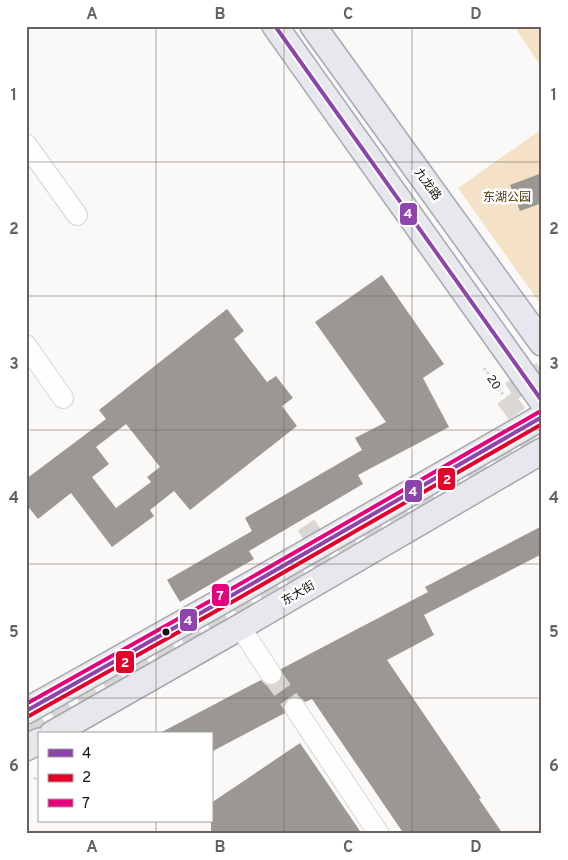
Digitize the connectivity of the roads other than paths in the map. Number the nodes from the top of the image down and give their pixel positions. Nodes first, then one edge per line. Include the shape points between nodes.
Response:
1 (275, 26) edge
2 (313, 26) edge
3 (26, 144) edge
4 (77, 215) dead end
5 (542, 343) edge
6 (26, 345) edge
7 (63, 398) dead end
8 (542, 401) edge
9 (542, 417) edge
10 (542, 451) edge
11 (240, 627) junction
12 (271, 674) tunnel mouth
13 (295, 708) tunnel mouth
14 (26, 711) edge
15 (56, 732) edge
16 (38, 742) edge
17 (26, 748) edge
18 (379, 834) edge

1 - 8 main road
2 - 5 main road, 九龙路
3 - 4 lane
6 - 7 lane
9 - 14 main road
10 - 11 main road, 东大街
11 - 12 lane
11 - 15 main road, 东大街
13 - 18 lane
16 - 17 main road

